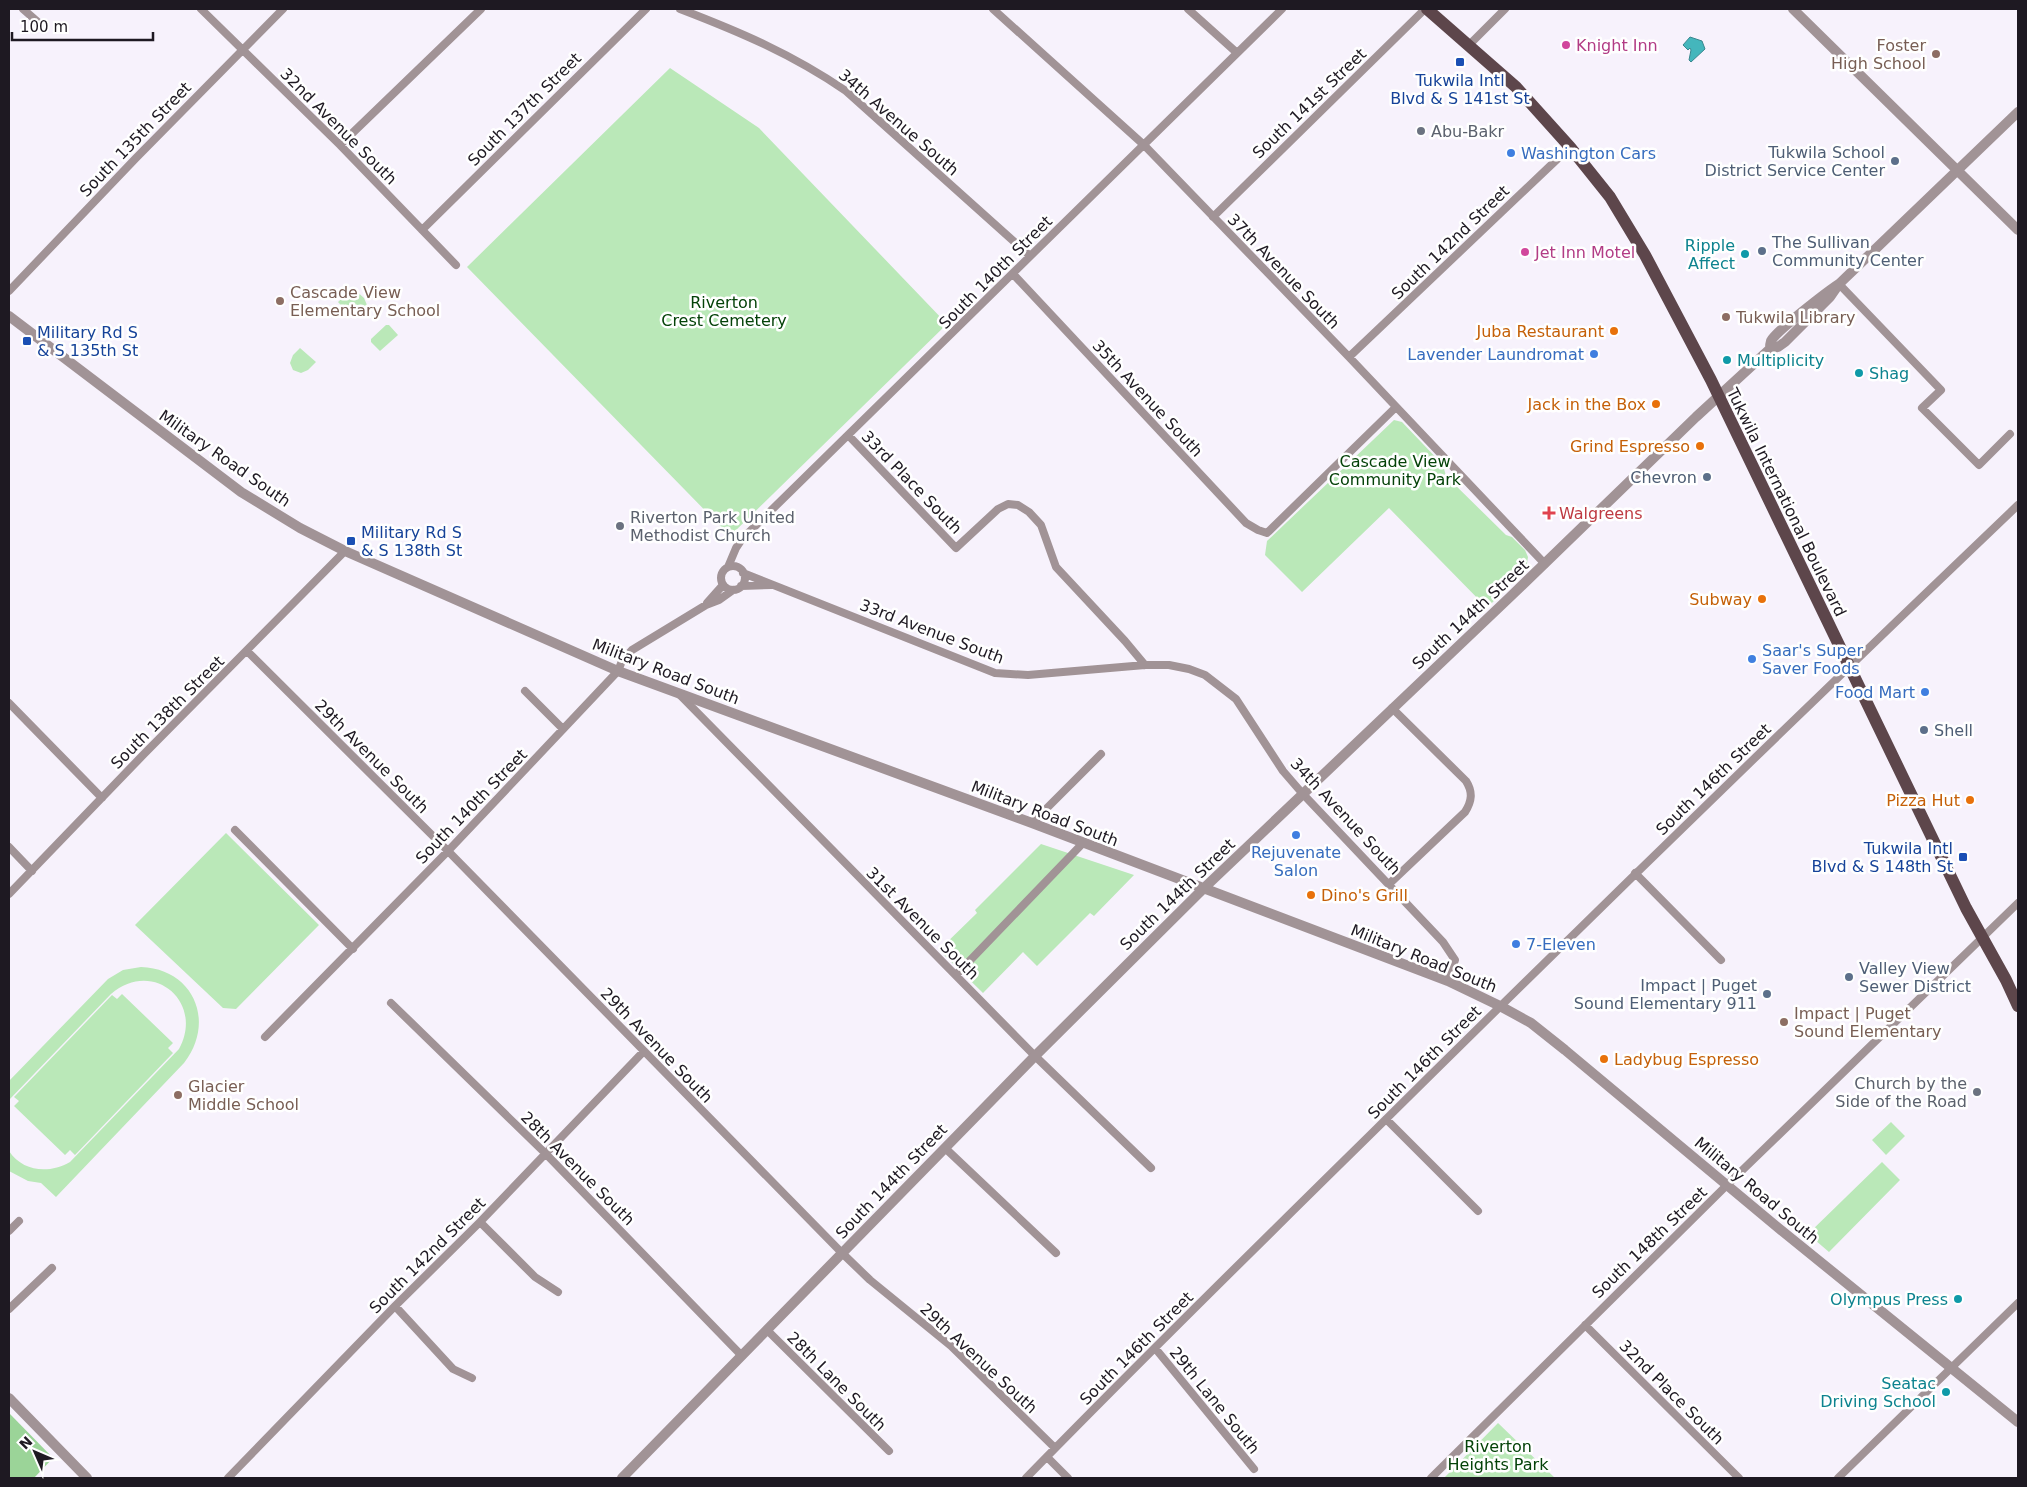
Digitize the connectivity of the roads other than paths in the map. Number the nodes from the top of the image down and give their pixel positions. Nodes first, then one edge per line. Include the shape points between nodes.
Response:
1 (23, 9) edge
2 (201, 9) edge
3 (283, 9) edge
4 (481, 9) edge
5 (646, 9) edge
6 (680, 9) edge
7 (993, 9) edge
8 (1188, 9) edge
9 (1282, 9) edge
10 (1426, 9) edge
11 (1505, 9) edge
12 (1793, 9) edge
13 (39, 23) dead end
14 (1469, 45) junction
15 (242, 49) junction
16 (1236, 52) junction
17 (2018, 112) edge
18 (340, 145) junction
19 (1144, 145) junction
20 (1570, 147) junction
21 (1958, 170) junction
22 (1213, 217) junction
23 (422, 230) junction
24 (2018, 230) edge
25 (1030, 256) junction
26 (456, 265) dead end
27 (1013, 274) junction
28 (1839, 284) junction
29 (9, 291) edge
30 (9, 316) edge
31 (1349, 357) junction
32 (1719, 396) junction
33 (1396, 407) junction
34 (2010, 434) dead end
35 (849, 436) junction
36 (2018, 504) edge
37 (345, 551) junction
38 (733, 558) junction
39 (1545, 564) junction
40 (728, 567) junction
41 (737, 567) junction
42 (744, 573) junction
43 (722, 585) junction
44 (776, 585) junction
45 (741, 586) junction
46 (733, 590) junction
47 (706, 605) junction
48 (248, 651) junction
49 (1145, 665) junction
50 (1848, 666) junction
51 (618, 671) junction
52 (525, 690) dead end
53 (679, 694) junction
54 (9, 703) edge
55 (1392, 708) junction
56 (563, 729) junction
57 (1101, 754) dead end
58 (1302, 793) junction
59 (102, 798) junction
60 (1032, 823) junction
61 (235, 830) dead end
62 (1083, 843) junction
63 (9, 847) edge
64 (448, 851) junction
65 (32, 871) junction
66 (1635, 873) junction
67 (1389, 884) junction
68 (1202, 889) junction
69 (9, 894) edge
70 (2018, 903) edge
71 (1983, 938) junction
72 (353, 949) junction
73 (1721, 960) dead end
74 (956, 975) junction
75 (1448, 981) junction
76 (391, 1003) dead end
77 (1500, 1006) junction
78 (2018, 1006) edge
79 (265, 1038) dead end
80 (644, 1051) junction
81 (1035, 1056) junction
82 (1386, 1119) junction
83 (945, 1148) junction
84 (546, 1153) junction
85 (1151, 1168) dead end
86 (1728, 1184) junction
87 (1478, 1211) dead end
88 (19, 1221) dead end
89 (480, 1222) junction
90 (9, 1231) edge
91 (842, 1253) junction
92 (1056, 1253) dead end
93 (52, 1268) dead end
94 (558, 1292) dead end
95 (2018, 1303) edge
96 (395, 1306) junction
97 (9, 1309) edge
98 (1585, 1325) junction
99 (766, 1330) junction
100 (1155, 1348) junction
101 (742, 1356) junction
102 (1952, 1368) junction
103 (472, 1378) dead end
104 (9, 1398) edge
105 (2018, 1422) edge
106 (1055, 1448) junction
107 (889, 1452) dead end
108 (1047, 1457) junction
109 (1254, 1469) dead end
110 (87, 1478) edge
111 (228, 1478) edge
112 (622, 1478) edge
113 (1026, 1478) edge
114 (1068, 1478) edge
115 (1431, 1478) edge
116 (1739, 1478) edge
117 (1838, 1478) edge

1 - 13 street
2 - 15 street, 32nd Avenue South
3 - 15 street, South 135th Street
4 - 18 street
5 - 23 street, South 137th Street
6 - 25 street, 34th Avenue South via 770,45 840,86
7 - 19 street, 37th Avenue South
8 - 16 street
9 - 16 street, South 140th Street
10 - 14 main road, Tukwila International Boulevard
10 - 22 street, South 141st Street
11 - 14 street
12 - 21 street
14 - 20 main road, Tukwila International Boulevard via 1516,87
15 - 18 street, 32nd Avenue South
15 - 29 street, South 135th Street
16 - 19 street, South 140th Street
17 - 21 street, South 144th Street
18 - 23 street, 32nd Avenue South
19 - 22 street, 37th Avenue South
19 - 25 street, South 140th Street
20 - 31 street, South 142nd Street
20 - 32 main road, Tukwila International Boulevard via 1610,197 1646,255
21 - 24 street
21 - 28 street, South 144th Street
22 - 31 street, 37th Avenue South
23 - 26 street, 32nd Avenue South
25 - 27 street, South 140th Street
27 - 33 street, 35th Avenue South via 1246,523 1258,530 1267,533
27 - 35 street, South 140th Street
28 - 32 street, South 144th Street via 1785,342 1770,349
28 - 34 street via 1941,390 1922,408 1979,464
30 - 37 street, Military Road South via 241,492
31 - 33 street, 37th Avenue South
32 - 39 street, South 144th Street
32 - 50 main road, Tukwila International Boulevard
33 - 39 street, 37th Avenue South
35 - 38 street, South 140th Street via 742,539
35 - 49 street, 33rd Place South via 956,548 998,509 1008,504 1018,504 1029,512 1041,526 1056,567
36 - 50 street, South 146th Street
37 - 48 street, South 138th Street
37 - 51 street, Military Road South
38 - 40 street, South 140th Street
38 - 41 street
39 - 55 street, South 144th Street
40 - 41 street
40 - 43 street via 721,576
41 - 42 street
42 - 44 street, 33rd Avenue South
42 - 45 street
43 - 46 street
43 - 47 street, South 140th Street
44 - 45 street, 33rd Avenue South
44 - 49 street, 33rd Avenue South via 995,673 1028,675
45 - 46 street
46 - 47 street, South 140th Street
47 - 51 street, South 140th Street via 632,650
48 - 59 street, South 138th Street
48 - 64 street, 29th Avenue South
49 - 58 street, 34th Avenue South via 1189,669 1221,686 1244,709 1283,770
50 - 66 street, South 146th Street
50 - 71 main road, Tukwila International Boulevard
51 - 53 street, Military Road South
51 - 56 street, South 140th Street
52 - 56 street
53 - 60 street, Military Road South
53 - 74 street, 31st Avenue South
54 - 59 street
55 - 58 street, South 144th Street
55 - 67 street via 1466,780 1472,798 1465,812
56 - 64 street, South 140th Street
57 - 60 street
58 - 67 street, 34th Avenue South
58 - 68 street, South 144th Street
59 - 65 street, South 138th Street
60 - 62 street, Military Road South
61 - 72 street
62 - 68 street, Military Road South
62 - 74 street
63 - 65 street
64 - 72 street, South 140th Street
64 - 80 street, 29th Avenue South
65 - 69 street, South 138th Street
66 - 73 street
66 - 77 street, South 146th Street
67 - 75 street, 34th Avenue South via 1452,953 1455,960
68 - 75 street, Military Road South
68 - 81 street, South 144th Street
70 - 71 street, South 148th Street
71 - 78 main road, Tukwila International Boulevard
71 - 86 street, South 148th Street
72 - 79 street, South 140th Street
74 - 81 street, 31st Avenue South
75 - 77 street, Military Road South
76 - 84 street, 28th Avenue South
77 - 82 street, South 146th Street
77 - 86 street, Military Road South via 1565,1050
80 - 84 street, South 142nd Street
80 - 91 street, 29th Avenue South
81 - 83 street, South 144th Street
81 - 85 street, 31st Avenue South
82 - 87 street
82 - 100 street, South 146th Street
83 - 91 street, South 144th Street
83 - 92 street
84 - 89 street, South 142nd Street
84 - 101 street, 28th Avenue South
86 - 98 street, South 148th Street
86 - 102 street, Military Road South via 1780,1230
88 - 90 street
89 - 94 street via 535,1277
89 - 96 street, South 142nd Street
91 - 99 street, South 144th Street
91 - 106 street, 29th Avenue South via 951,1346
93 - 97 street
95 - 102 street
96 - 103 street via 453,1369
96 - 111 street, South 142nd Street
98 - 115 street, South 148th Street
98 - 116 street, 32nd Place South
99 - 101 street, South 144th Street
99 - 107 street, 28th Lane South
100 - 106 street, South 146th Street
100 - 109 street, 29th Lane South
101 - 112 street, South 144th Street
102 - 105 street, Military Road South
102 - 117 street
104 - 110 street
106 - 108 street, South 146th Street
108 - 113 street, South 146th Street
108 - 114 street

